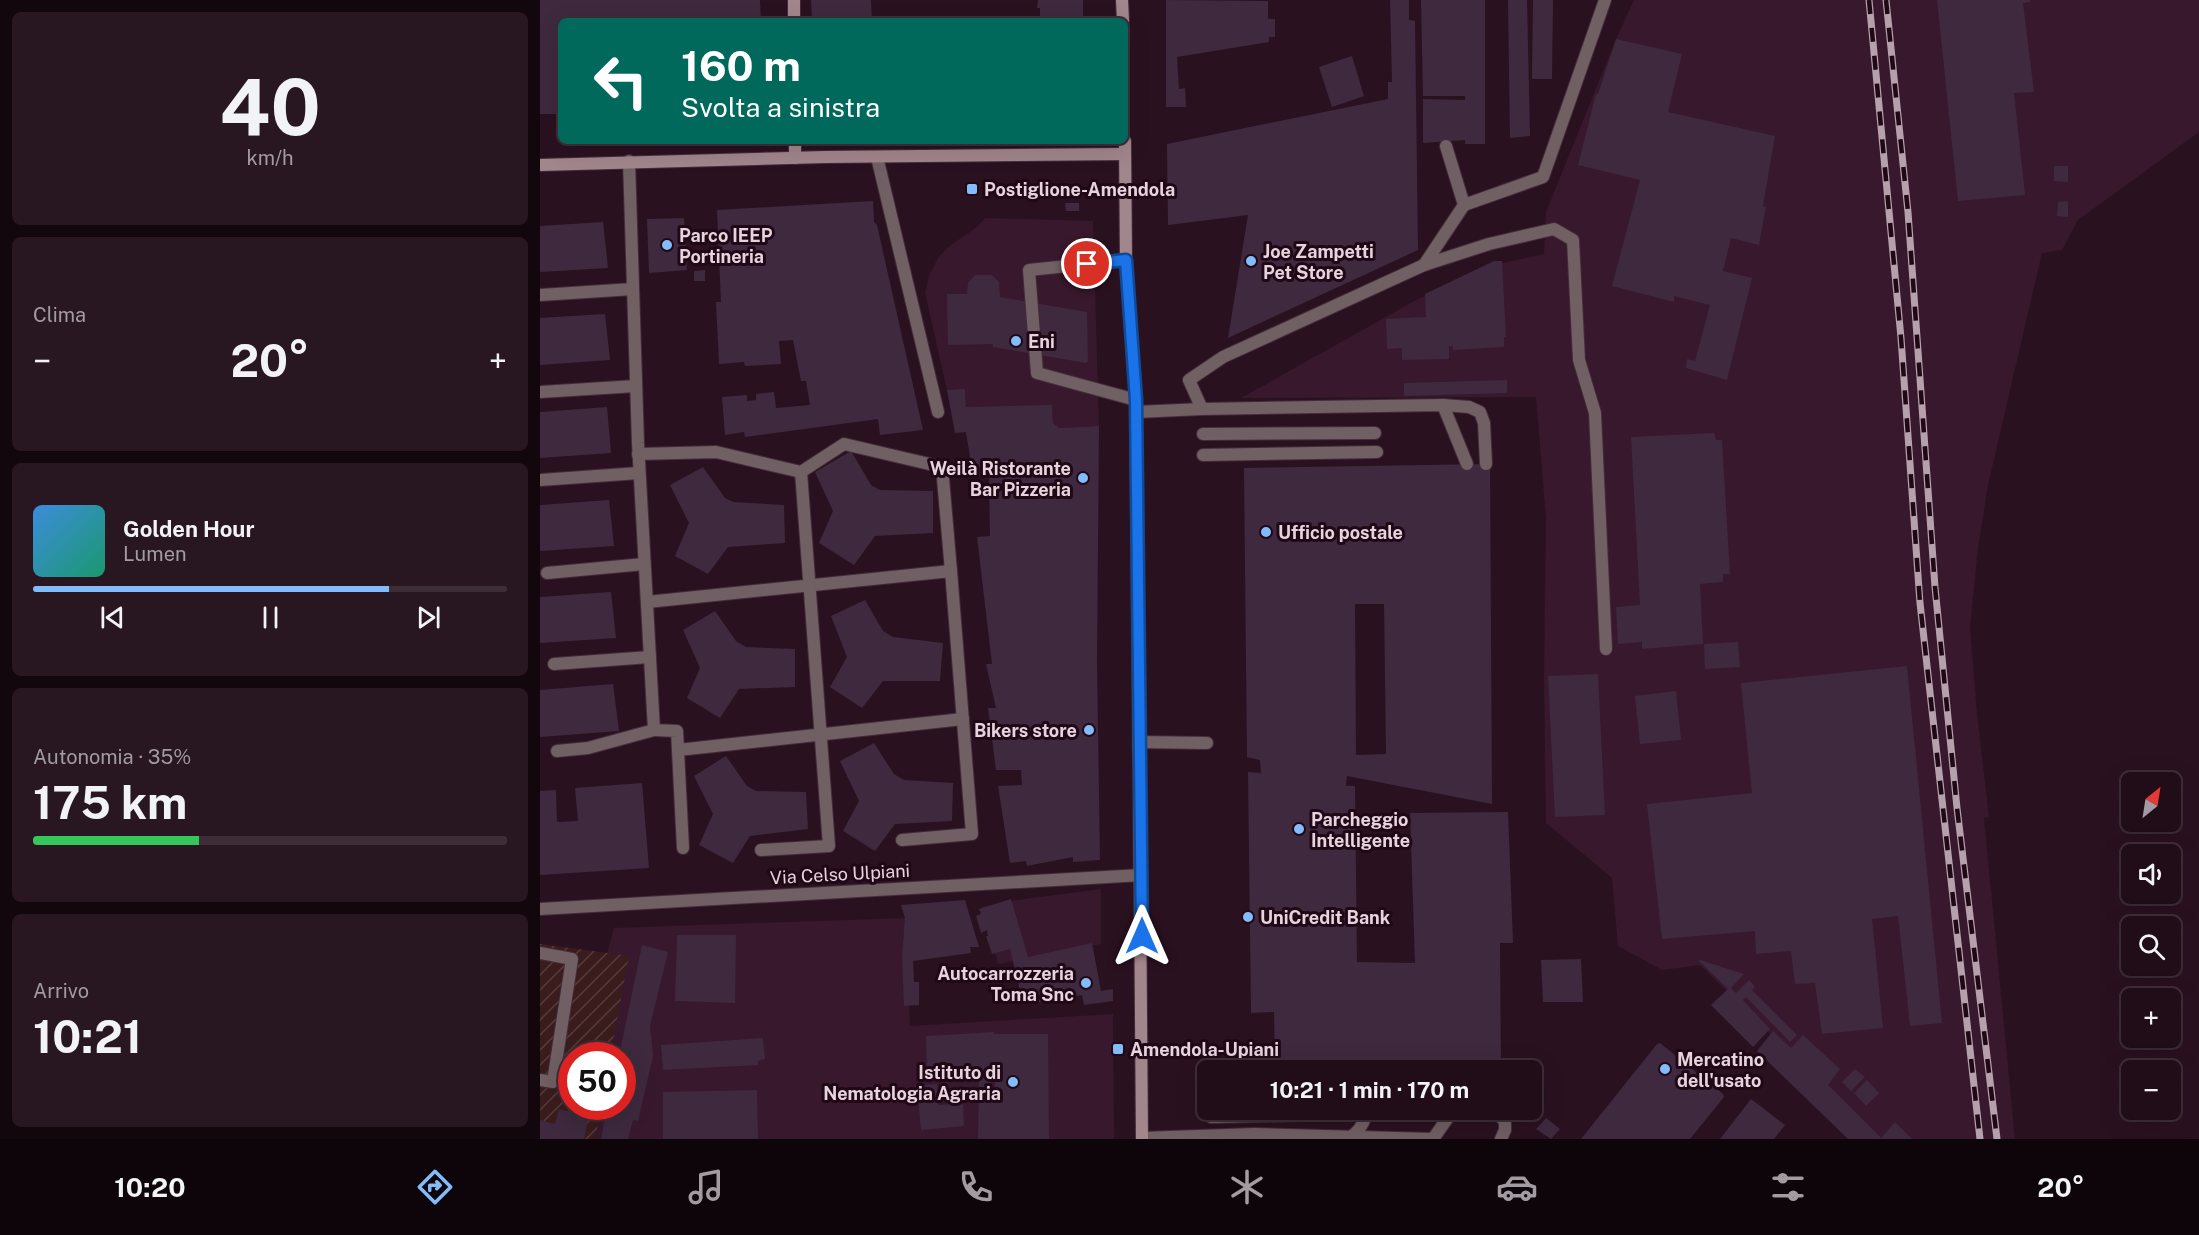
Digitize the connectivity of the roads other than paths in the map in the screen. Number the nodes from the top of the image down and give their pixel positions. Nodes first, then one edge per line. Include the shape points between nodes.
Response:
1 (794, 0) edge
2 (1122, 0) edge
3 (1605, 0) edge
4 (794, 18) edge
5 (1123, 18) edge
6 (795, 144) edge
7 (1446, 146) dead end
8 (1125, 147) edge
9 (877, 157) junction
10 (795, 158) junction
11 (629, 161) junction
12 (540, 165) edge
13 (1464, 205) junction
14 (1126, 260) junction
15 (1424, 265) junction
16 (633, 289) junction
17 (540, 295) edge
18 (636, 386) junction
19 (540, 392) edge
20 (1443, 405) junction
21 (1136, 406) junction
22 (1202, 409) junction
23 (938, 412) dead end
24 (1375, 433) dead end
25 (1203, 434) dead end
26 (1377, 452) dead end
27 (638, 454) junction
28 (1203, 455) dead end
29 (1467, 464) dead end
30 (1486, 464) dead end
31 (801, 472) junction
32 (639, 473) junction
33 (540, 480) edge
34 (644, 564) junction
35 (951, 571) junction
36 (547, 573) dead end
37 (809, 586) junction
38 (647, 602) junction
39 (1606, 649) dead end
40 (650, 657) junction
41 (554, 664) dead end
42 (963, 719) junction
43 (654, 730) junction
44 (819, 735) junction
45 (1139, 742) junction
46 (1207, 743) dead end
47 (678, 750) junction
48 (557, 751) dead end
49 (902, 840) dead end
50 (683, 848) dead end
51 (762, 850) dead end
52 (1142, 875) junction
53 (540, 909) edge
54 (540, 953) edge
55 (540, 1080) edge
56 (1364, 1120) edge
57 (1446, 1120) edge
58 (1505, 1120) edge
59 (1250, 1136) edge
60 (1351, 1137) junction
61 (1142, 1138) edge
62 (1501, 1139) edge

1 - 4 main road
2 - 5 main road
3 - 13 street via 1543,177
6 - 10 main road
7 - 13 street
8 - 9 main road
8 - 14 main road
9 - 10 main road
9 - 23 street
10 - 11 main road
11 - 12 main road
11 - 16 street
13 - 15 street
14 - 21 main road
14 - 21 street via 1029,270 1037,373
15 - 22 street via 1223,357 1189,380
15 - 39 street via 1554,229 1573,240 1579,360 1595,413
16 - 17 street
16 - 18 street
18 - 19 street
18 - 27 street
20 - 22 street
20 - 29 street
20 - 30 street via 1480,412
21 - 22 street
21 - 45 main road
24 - 25 street
26 - 28 street
27 - 31 street via 716,453
27 - 32 street
31 - 35 street via 844,444 942,467
31 - 37 street
32 - 33 street
32 - 34 street
34 - 36 street
34 - 38 street
35 - 37 street
35 - 42 street
37 - 38 street
37 - 44 street
38 - 40 street
40 - 41 street
40 - 43 street
42 - 44 street
42 - 49 street via 972,834
43 - 47 street via 677,731
43 - 48 street via 588,748
44 - 47 street
44 - 51 street via 829,846
45 - 46 street
45 - 52 main road
47 - 50 street
52 - 53 street, Via Celso Ulpiani
52 - 61 main road
54 - 55 street via 573,959 553,1082
56 - 60 street
57 - 60 street via 1433,1139
58 - 62 street
59 - 60 street
59 - 61 street

